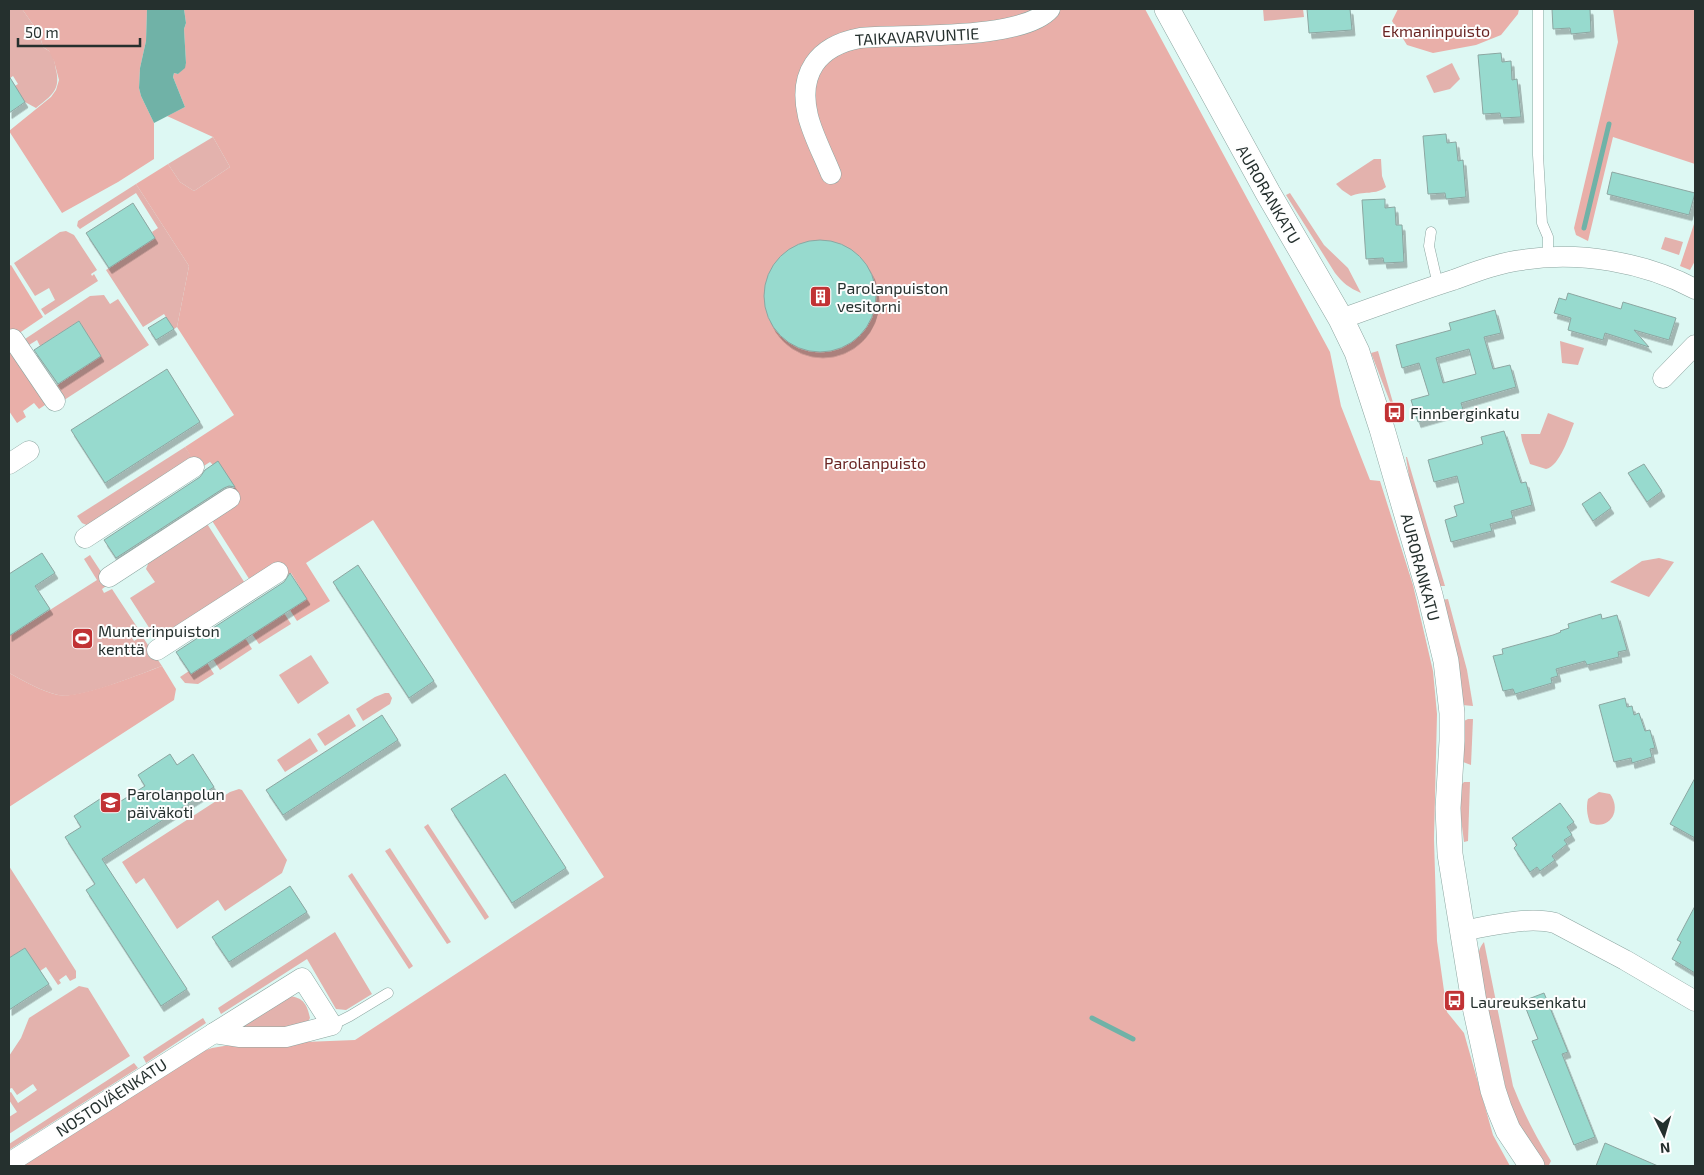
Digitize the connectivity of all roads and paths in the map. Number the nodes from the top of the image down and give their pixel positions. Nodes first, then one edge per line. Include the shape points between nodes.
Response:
1 (1050, 9) edge
2 (1167, 9) edge
3 (1538, 9) edge
4 (831, 174) dead end
5 (1432, 232) dead end
6 (1548, 257) junction
7 (1438, 285) junction
8 (1695, 289) edge
9 (1341, 319) junction
10 (13, 339) dead end
11 (1695, 344) edge
12 (1662, 378) dead end
13 (55, 401) dead end
14 (29, 451) dead end
15 (9, 464) edge
16 (194, 467) dead end
17 (230, 498) dead end
18 (84, 538) dead end
19 (278, 572) dead end
20 (109, 577) dead end
21 (157, 650) dead end
22 (1462, 931) junction
23 (388, 993) dead end
24 (1695, 1001) edge
25 (332, 1025) junction
26 (214, 1033) junction
27 (9, 1163) edge
28 (1532, 1166) edge

1 - 4 street, TAIKAVARVUNTIE via 1032,22 990,32 860,38 846,40 826,51 816,59 810,73 806,101 809,118
2 - 9 street, AURORANKATU
3 - 6 lane via 1538,155 1542,223 1548,237
5 - 7 lane via 1429,246
6 - 7 street via 1520,260
6 - 8 street via 1608,261 1663,275
7 - 9 street
9 - 22 street, AURORANKATU via 1356,352 1382,429 1446,661 1452,713 1449,834
10 - 13 street
11 - 12 street
14 - 15 street
16 - 18 street
17 - 20 street
19 - 21 street
22 - 24 street via 1532,920 1555,923
22 - 28 street, AURORANKATU via 1493,1090 1508,1130
23 - 25 lane
25 - 26 street via 286,1037 240,1037
25 - 26 street, NOSTOVÄENKATU via 302,978
26 - 27 street, NOSTOVÄENKATU

